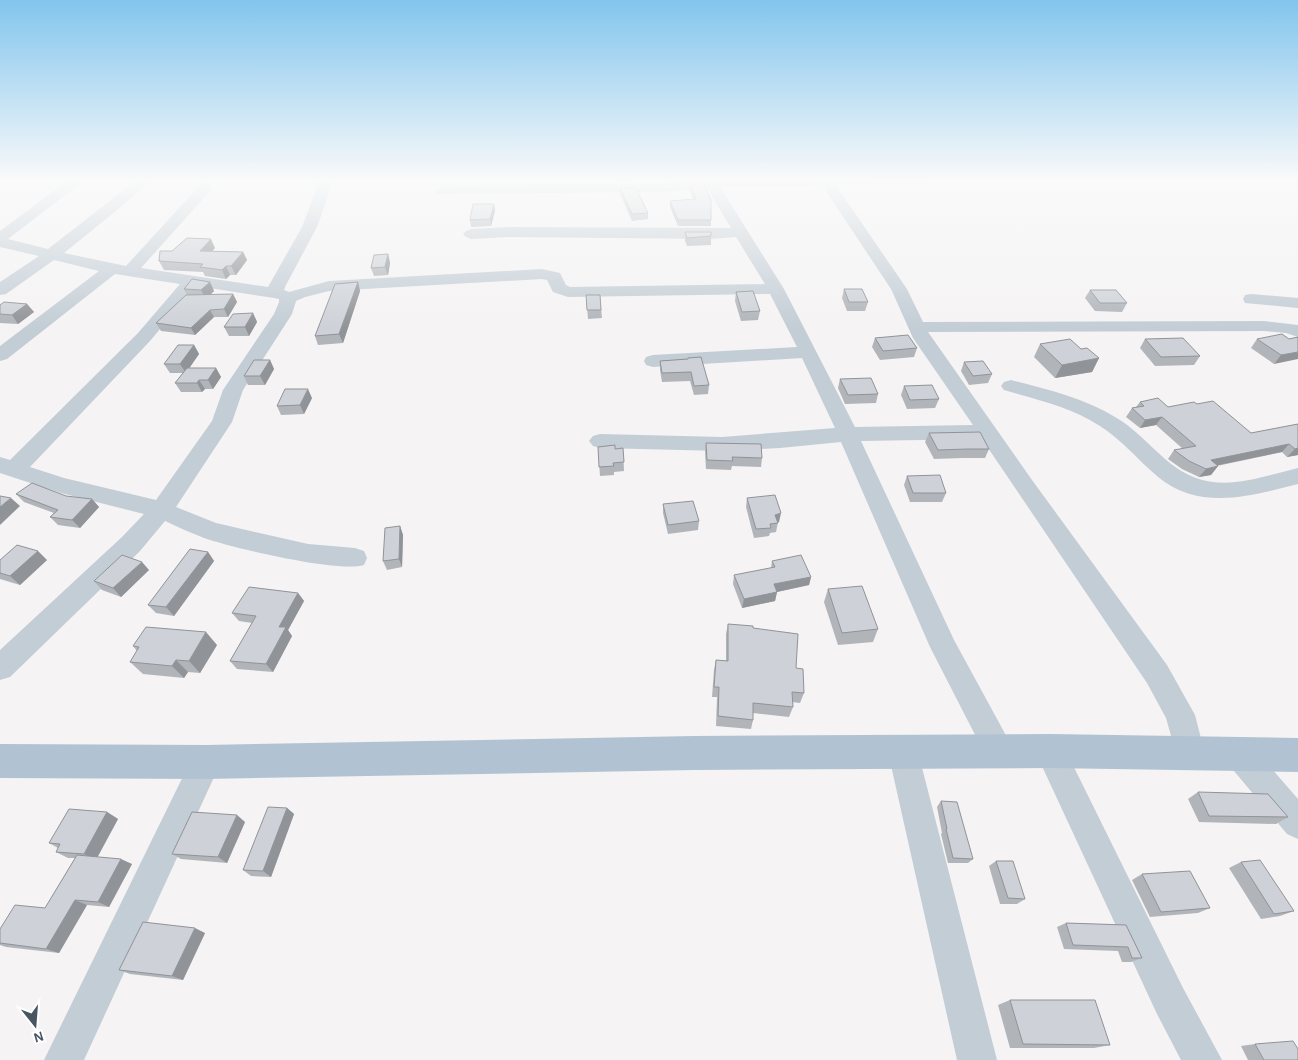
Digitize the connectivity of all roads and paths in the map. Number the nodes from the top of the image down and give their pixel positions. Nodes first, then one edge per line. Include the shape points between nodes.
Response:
1 (15, 228) edge
2 (86, 228) edge
3 (163, 228) edge
4 (309, 228) edge
5 (740, 228) edge
6 (858, 228) edge
7 (742, 232) junction
8 (471, 234) dead end
9 (0, 240) edge
10 (51, 255) junction
11 (120, 270) junction
12 (191, 282) junction
13 (776, 289) junction
14 (0, 290) edge
15 (281, 296) junction
16 (1251, 299) dead end
17 (1298, 302) edge
18 (919, 327) junction
19 (1298, 332) edge
20 (808, 352) junction
21 (0, 355) edge
22 (653, 361) dead end
23 (1011, 386) dead end
24 (987, 432) junction
25 (847, 434) junction
26 (600, 440) dead end
27 (7, 467) edge
28 (1298, 476) edge
29 (161, 510) junction
30 (355, 558) dead end
31 (0, 668) edge
32 (1050, 751) junction
33 (903, 752) junction
34 (1000, 752) junction
35 (1190, 754) junction
36 (1240, 755) junction
37 (1298, 755) edge
38 (0, 761) edge
39 (206, 762) junction
40 (1298, 823) edge
41 (64, 1060) edge
42 (978, 1060) edge
43 (1202, 1060) edge

1 - 9 street
2 - 10 street
3 - 11 street
4 - 15 street via 283,270
5 - 7 street
6 - 18 street
7 - 8 street
7 - 13 street
9 - 10 street
10 - 11 street
10 - 14 street
11 - 12 street
11 - 21 street
12 - 15 street
12 - 27 street via 124,357
13 - 15 street via 568,292 559,288 554,276 542,274 329,286
13 - 20 street
15 - 29 street via 283,314 233,390 222,422
16 - 17 street
18 - 19 street via 1264,326 1290,328
18 - 24 street via 922,338
20 - 22 street
20 - 25 street
23 - 28 street via 1081,407 1108,421 1174,478 1197,490 1223,491
24 - 25 street
24 - 35 street via 1157,674 1180,715
25 - 26 street via 722,444
25 - 34 street via 944,646
27 - 29 street via 61,485
29 - 30 street via 212,532 308,553
29 - 31 street via 131,544
32 - 34 main road
32 - 35 main road
32 - 43 street via 1170,1001
33 - 34 main road
33 - 39 main road via 694,752
33 - 42 street
35 - 36 main road
36 - 37 main road
36 - 40 street
38 - 39 main road
39 - 41 street

